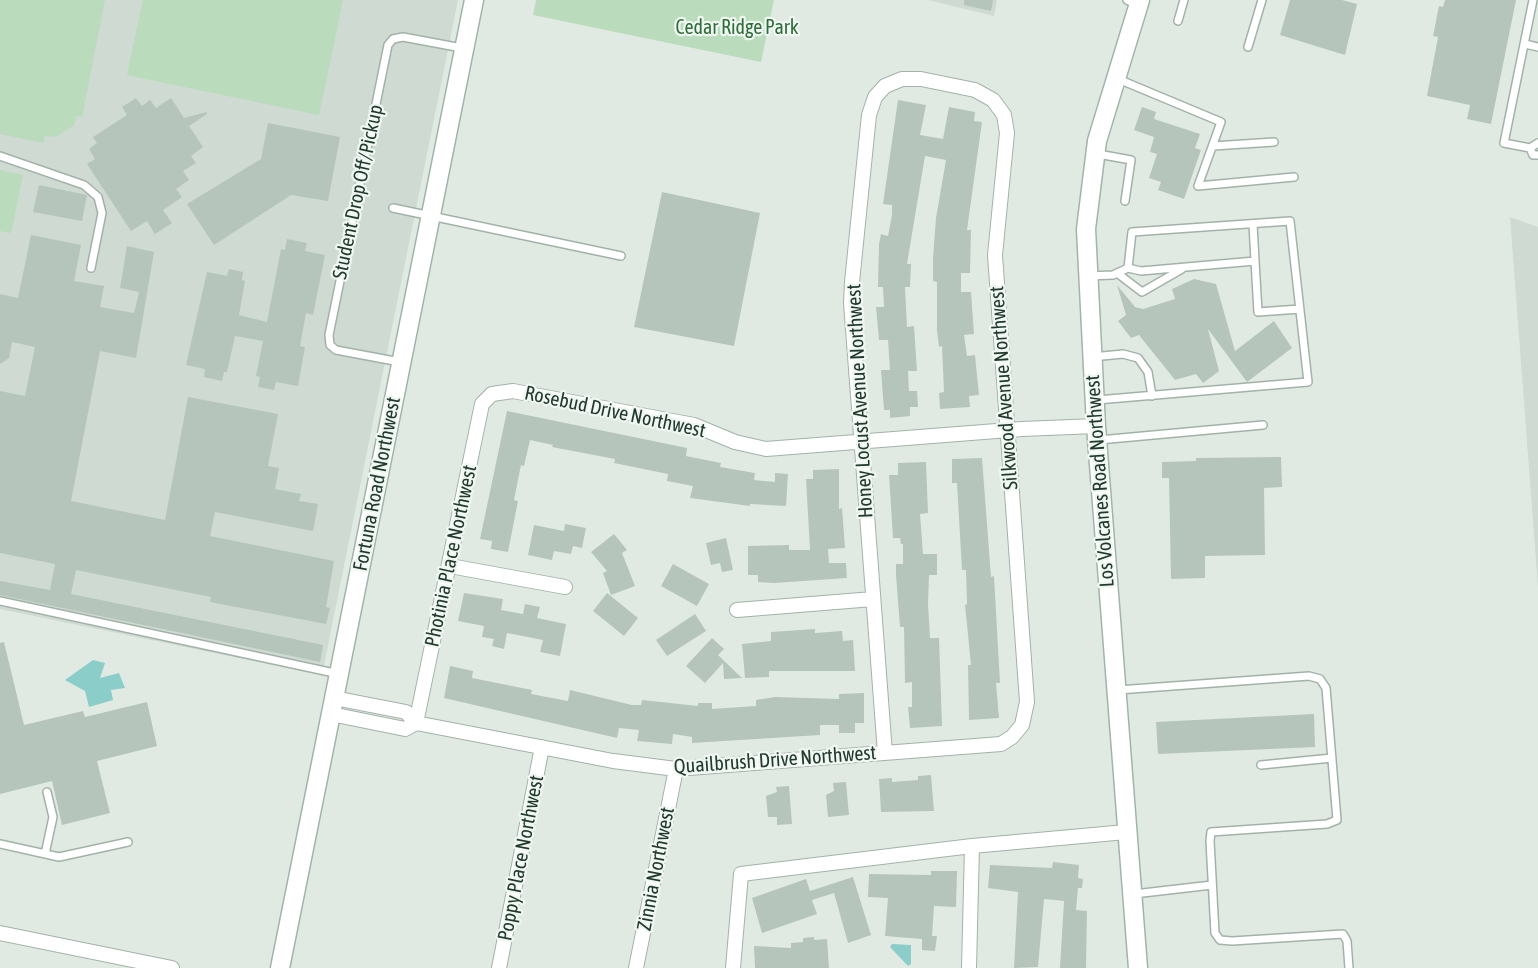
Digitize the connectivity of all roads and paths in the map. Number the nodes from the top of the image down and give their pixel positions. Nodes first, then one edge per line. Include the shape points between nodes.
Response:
1 (474, 0) edge
2 (1184, 0) edge
3 (1262, 0) edge
4 (1533, 0) edge
5 (1135, 2) edge
6 (1178, 21) dead end
7 (1524, 44) junction
8 (1248, 46) dead end
9 (1538, 47) edge
10 (465, 48) junction
11 (1115, 78) junction
12 (951, 84) joint
13 (1274, 142) dead end
14 (1538, 143) edge
15 (1213, 146) junction
16 (1530, 148) junction
17 (1095, 153) junction
18 (1538, 155) edge
19 (0, 156) edge
20 (1294, 177) dead end
21 (1125, 201) dead end
22 (393, 208) dead end
23 (431, 215) junction
24 (1252, 224) junction
25 (621, 256) dead end
26 (1255, 261) junction
27 (1185, 267) junction
28 (91, 268) dead end
29 (1128, 268) junction
30 (1117, 273) junction
31 (1087, 276) junction
32 (1300, 309) junction
33 (1092, 357) junction
34 (401, 362) junction
35 (492, 394) joint
36 (1152, 396) junction
37 (1094, 401) junction
38 (1263, 425) dead end
39 (1007, 430) junction
40 (1096, 433) junction
41 (862, 442) junction
42 (450, 566) junction
43 (565, 587) dead end
44 (873, 599) junction
45 (0, 601) edge
46 (737, 610) dead end
47 (339, 674) junction
48 (1116, 691) junction
49 (332, 706) junction
50 (416, 723) junction
51 (1022, 725) joint
52 (542, 747) junction
53 (885, 753) junction
54 (1332, 758) junction
55 (1261, 765) dead end
56 (676, 769) junction
57 (47, 792) dead end
58 (1126, 832) junction
59 (128, 842) dead end
60 (0, 844) edge
61 (972, 846) junction
62 (45, 854) junction
63 (1212, 885) junction
64 (1132, 894) junction
65 (0, 933) edge
66 (172, 968) edge
67 (280, 968) edge
68 (499, 968) edge
69 (636, 968) edge
70 (733, 968) edge
71 (969, 968) edge
72 (1138, 968) edge
73 (1350, 968) edge

1 - 10 street, Fortuna Road Northwest
2 - 6 lane
3 - 8 lane
4 - 7 lane
5 - 11 street, Los Volcanes Road Northwest
7 - 9 lane
7 - 16 lane via 1504,143
10 - 23 street, Fortuna Road Northwest
10 - 34 lane, Student Drop Off/Pickup via 403,37 388,45 330,345 336,350
11 - 15 lane via 1221,122
11 - 17 street, Los Volcanes Road Northwest
12 - 39 street, Silkwood Avenue Northwest via 993,100 1004,115 1007,133 995,255
12 - 41 street, Honey Locust Avenue Northwest via 902,79 885,86 875,97 869,115 851,303
13 - 15 lane
14 - 16 lane
15 - 20 lane via 1198,186
16 - 18 lane
17 - 21 lane via 1131,160
17 - 31 street, Los Volcanes Road Northwest via 1086,230
19 - 28 lane via 84,185 98,197 102,213
22 - 23 lane
23 - 25 lane
23 - 34 street, Fortuna Road Northwest
24 - 26 lane
24 - 29 lane via 1132,232
24 - 32 lane via 1290,221
26 - 27 lane
26 - 32 lane via 1258,312
27 - 29 lane via 1141,271
27 - 30 lane via 1142,292
29 - 30 lane
30 - 31 lane
31 - 33 street, Los Volcanes Road Northwest
32 - 36 lane via 1308,382
33 - 36 lane via 1123,354 1138,358 1148,372
33 - 37 street, Los Volcanes Road Northwest
34 - 47 street, Fortuna Road Northwest
35 - 41 street, Rosebud Drive Northwest via 513,391 694,425 735,442 766,449
35 - 42 street, Photinia Place Northwest via 482,404
36 - 37 lane
37 - 40 street, Los Volcanes Road Northwest
38 - 40 lane
39 - 40 street, Rosebud Drive Northwest
39 - 41 street, Rosebud Drive Northwest
39 - 51 street, Silkwood Avenue Northwest via 1027,702
40 - 48 street, Los Volcanes Road Northwest
41 - 44 street, Honey Locust Avenue Northwest
42 - 43 street
42 - 50 street, Photinia Place Northwest
44 - 46 street
44 - 53 street, Honey Locust Avenue Northwest
45 - 47 lane
47 - 49 street, Fortuna Road Northwest
48 - 54 lane via 1309,676 1320,679 1326,688
48 - 58 street, Los Volcanes Road Northwest
49 - 50 street, Quailbrush Drive Northwest via 405,712
49 - 67 street, Fortuna Road Northwest
50 - 52 street, Quailbrush Drive Northwest
51 - 53 street, Quailbrush Drive Northwest via 1001,744
52 - 56 street, Quailbrush Drive Northwest
52 - 68 street, Poppy Place Northwest
53 - 56 street, Quailbrush Drive Northwest
54 - 55 lane
54 - 63 lane via 1337,820 1328,824 1211,832
56 - 69 street, Zinnia Northwest
57 - 62 lane via 52,817
58 - 61 street
58 - 64 street, Los Volcanes Road Northwest
59 - 62 lane via 59,857
60 - 62 lane
61 - 70 street via 741,874
61 - 71 street
63 - 64 lane
63 - 73 lane via 1215,933 1220,940 1343,934
64 - 72 street, Los Volcanes Road Northwest
65 - 66 street

